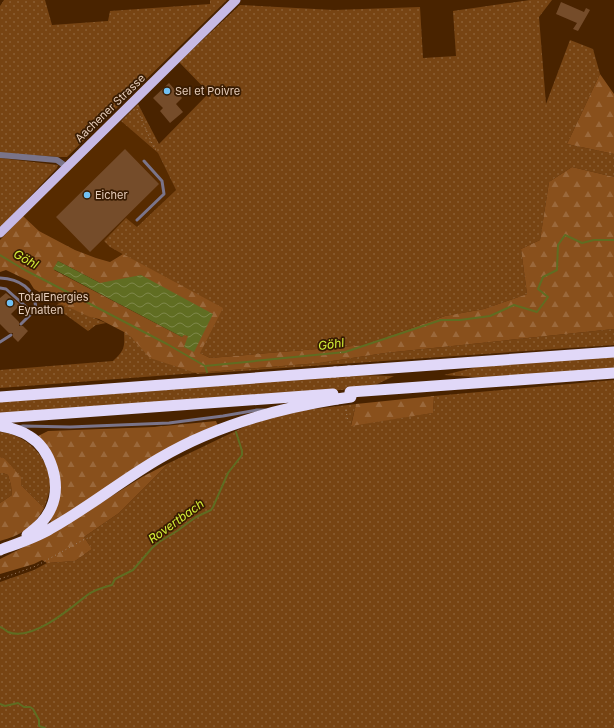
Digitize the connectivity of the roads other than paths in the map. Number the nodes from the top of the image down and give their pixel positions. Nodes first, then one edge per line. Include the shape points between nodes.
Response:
1 (236, 0) edge
2 (0, 155) edge
3 (144, 161) dead end
4 (67, 167) junction
5 (137, 220) dead end
6 (0, 233) edge
7 (0, 278) edge
8 (0, 288) edge
9 (32, 312) junction
10 (21, 324) dead end
11 (11, 335) dead end
12 (0, 342) edge
13 (614, 352) edge
14 (614, 373) edge
15 (337, 396) junction
16 (0, 397) edge
17 (0, 418) edge
18 (225, 421) junction
19 (0, 426) edge
20 (14, 428) junction
21 (16, 543) junction
22 (0, 550) edge

1 - 4 main road, Aachener Strasse
2 - 4 street via 58,160
3 - 5 lane via 162,181 164,194
4 - 6 main road, Aachener Strasse
7 - 9 lane via 20,282 29,290 36,309
8 - 9 lane via 6,289
9 - 10 lane
11 - 12 lane
13 - 16 highway, bridge
14 - 15 highway, bridge
15 - 17 highway via 229,401
15 - 18 highway
18 - 20 lane
18 - 21 highway via 160,458 49,530
19 - 20 highway
20 - 21 highway via 30,436 42,447 56,481 52,507 43,522
21 - 22 highway

